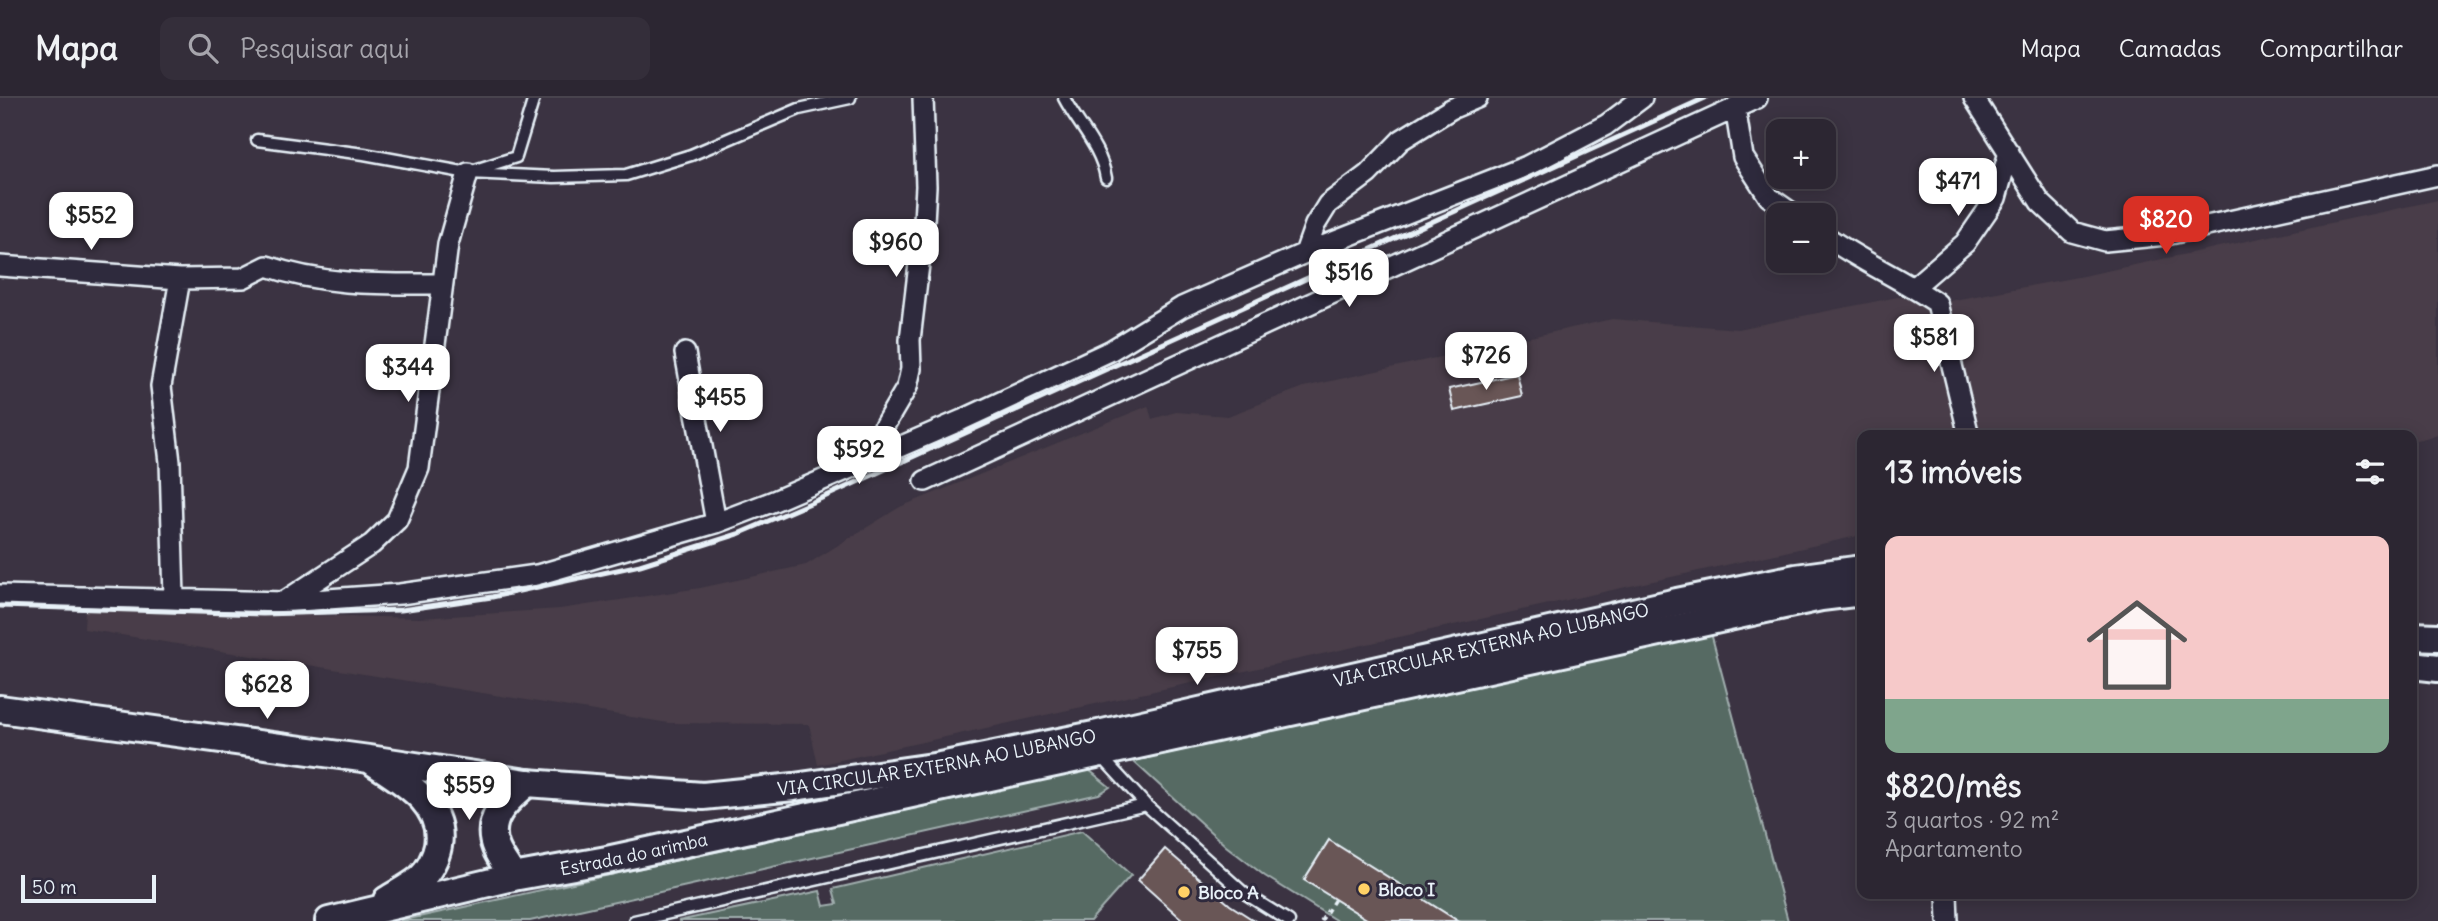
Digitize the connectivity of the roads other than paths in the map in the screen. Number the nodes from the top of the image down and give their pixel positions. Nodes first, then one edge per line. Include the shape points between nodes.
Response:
1 (534, 98) edge
2 (850, 98) edge
3 (923, 98) edge
4 (1064, 98) edge
5 (1477, 98) edge
6 (1642, 98) edge
7 (1757, 98) edge
8 (1974, 98) edge
9 (1735, 107) junction
10 (257, 140) dead end
11 (2009, 152) junction
12 (468, 173) junction
13 (2438, 176) edge
14 (1106, 178) dead end
15 (1778, 203) edge
16 (1836, 244) edge
17 (1304, 253) junction
18 (0, 266) edge
19 (180, 279) junction
20 (442, 284) junction
21 (1914, 287) junction
22 (685, 353) dead end
23 (1968, 430) edge
24 (872, 459) junction
25 (925, 481) dead end
26 (716, 523) junction
27 (1857, 570) edge
28 (1857, 593) edge
29 (0, 595) edge
30 (174, 597) junction
31 (284, 602) junction
32 (2417, 636) edge
33 (2438, 637) edge
34 (2417, 666) edge
35 (2438, 668) edge
36 (0, 709) edge
37 (1099, 753) junction
38 (369, 759) junction
39 (527, 783) junction
40 (937, 787) joint
41 (1146, 805) junction
42 (513, 877) junction
43 (1947, 899) edge
44 (368, 912) junction
45 (329, 921) edge
46 (634, 921) edge
47 (1289, 921) edge
48 (1948, 921) edge

1 - 12 lane via 516,156
2 - 12 lane via 799,109 691,155 626,175
3 - 24 street via 925,198 909,340 911,369 908,387 884,426
4 - 14 lane via 1093,143
5 - 17 street via 1401,140 1368,174 1328,204
6 - 17 street via 1606,125 1527,166
7 - 9 street
8 - 11 street
9 - 15 street via 1743,157
9 - 25 street
10 - 12 lane
11 - 13 street via 2040,202 2072,232 2105,241 2166,236
11 - 21 street via 1996,198 1965,243
12 - 20 street
16 - 21 street
17 - 24 street via 1182,307 1110,351
18 - 19 street
19 - 20 street via 243,278 267,266 293,275 359,284
19 - 30 street via 161,386 170,463
20 - 31 street via 419,468 397,520 372,544
21 - 23 street via 1937,303
22 - 26 street
24 - 26 street
26 - 31 street via 537,575 400,594
27 - 39 main road, VIA CIRCULAR EXTERNA AO LUBANGO via 1677,602 940,766 703,796
28 - 37 main road, VIA CIRCULAR EXTERNA AO LUBANGO
29 - 30 street
30 - 31 street
32 - 33 main road
34 - 35 main road
36 - 38 main road, VIA CIRCULAR EXTERNA AO LUBANGO
37 - 40 main road, VIA CIRCULAR EXTERNA AO LUBANGO
37 - 41 lane
38 - 39 main road, VIA CIRCULAR EXTERNA AO LUBANGO
38 - 44 main road via 412,788 432,811 440,833 436,857 422,878
39 - 42 main road via 505,801 493,825 495,848
40 - 42 main road, Estrada do arimba
41 - 46 lane
41 - 47 lane via 1244,893
42 - 44 main road, Estrada do arimba
43 - 48 street
44 - 45 main road, Estrada do arimba

